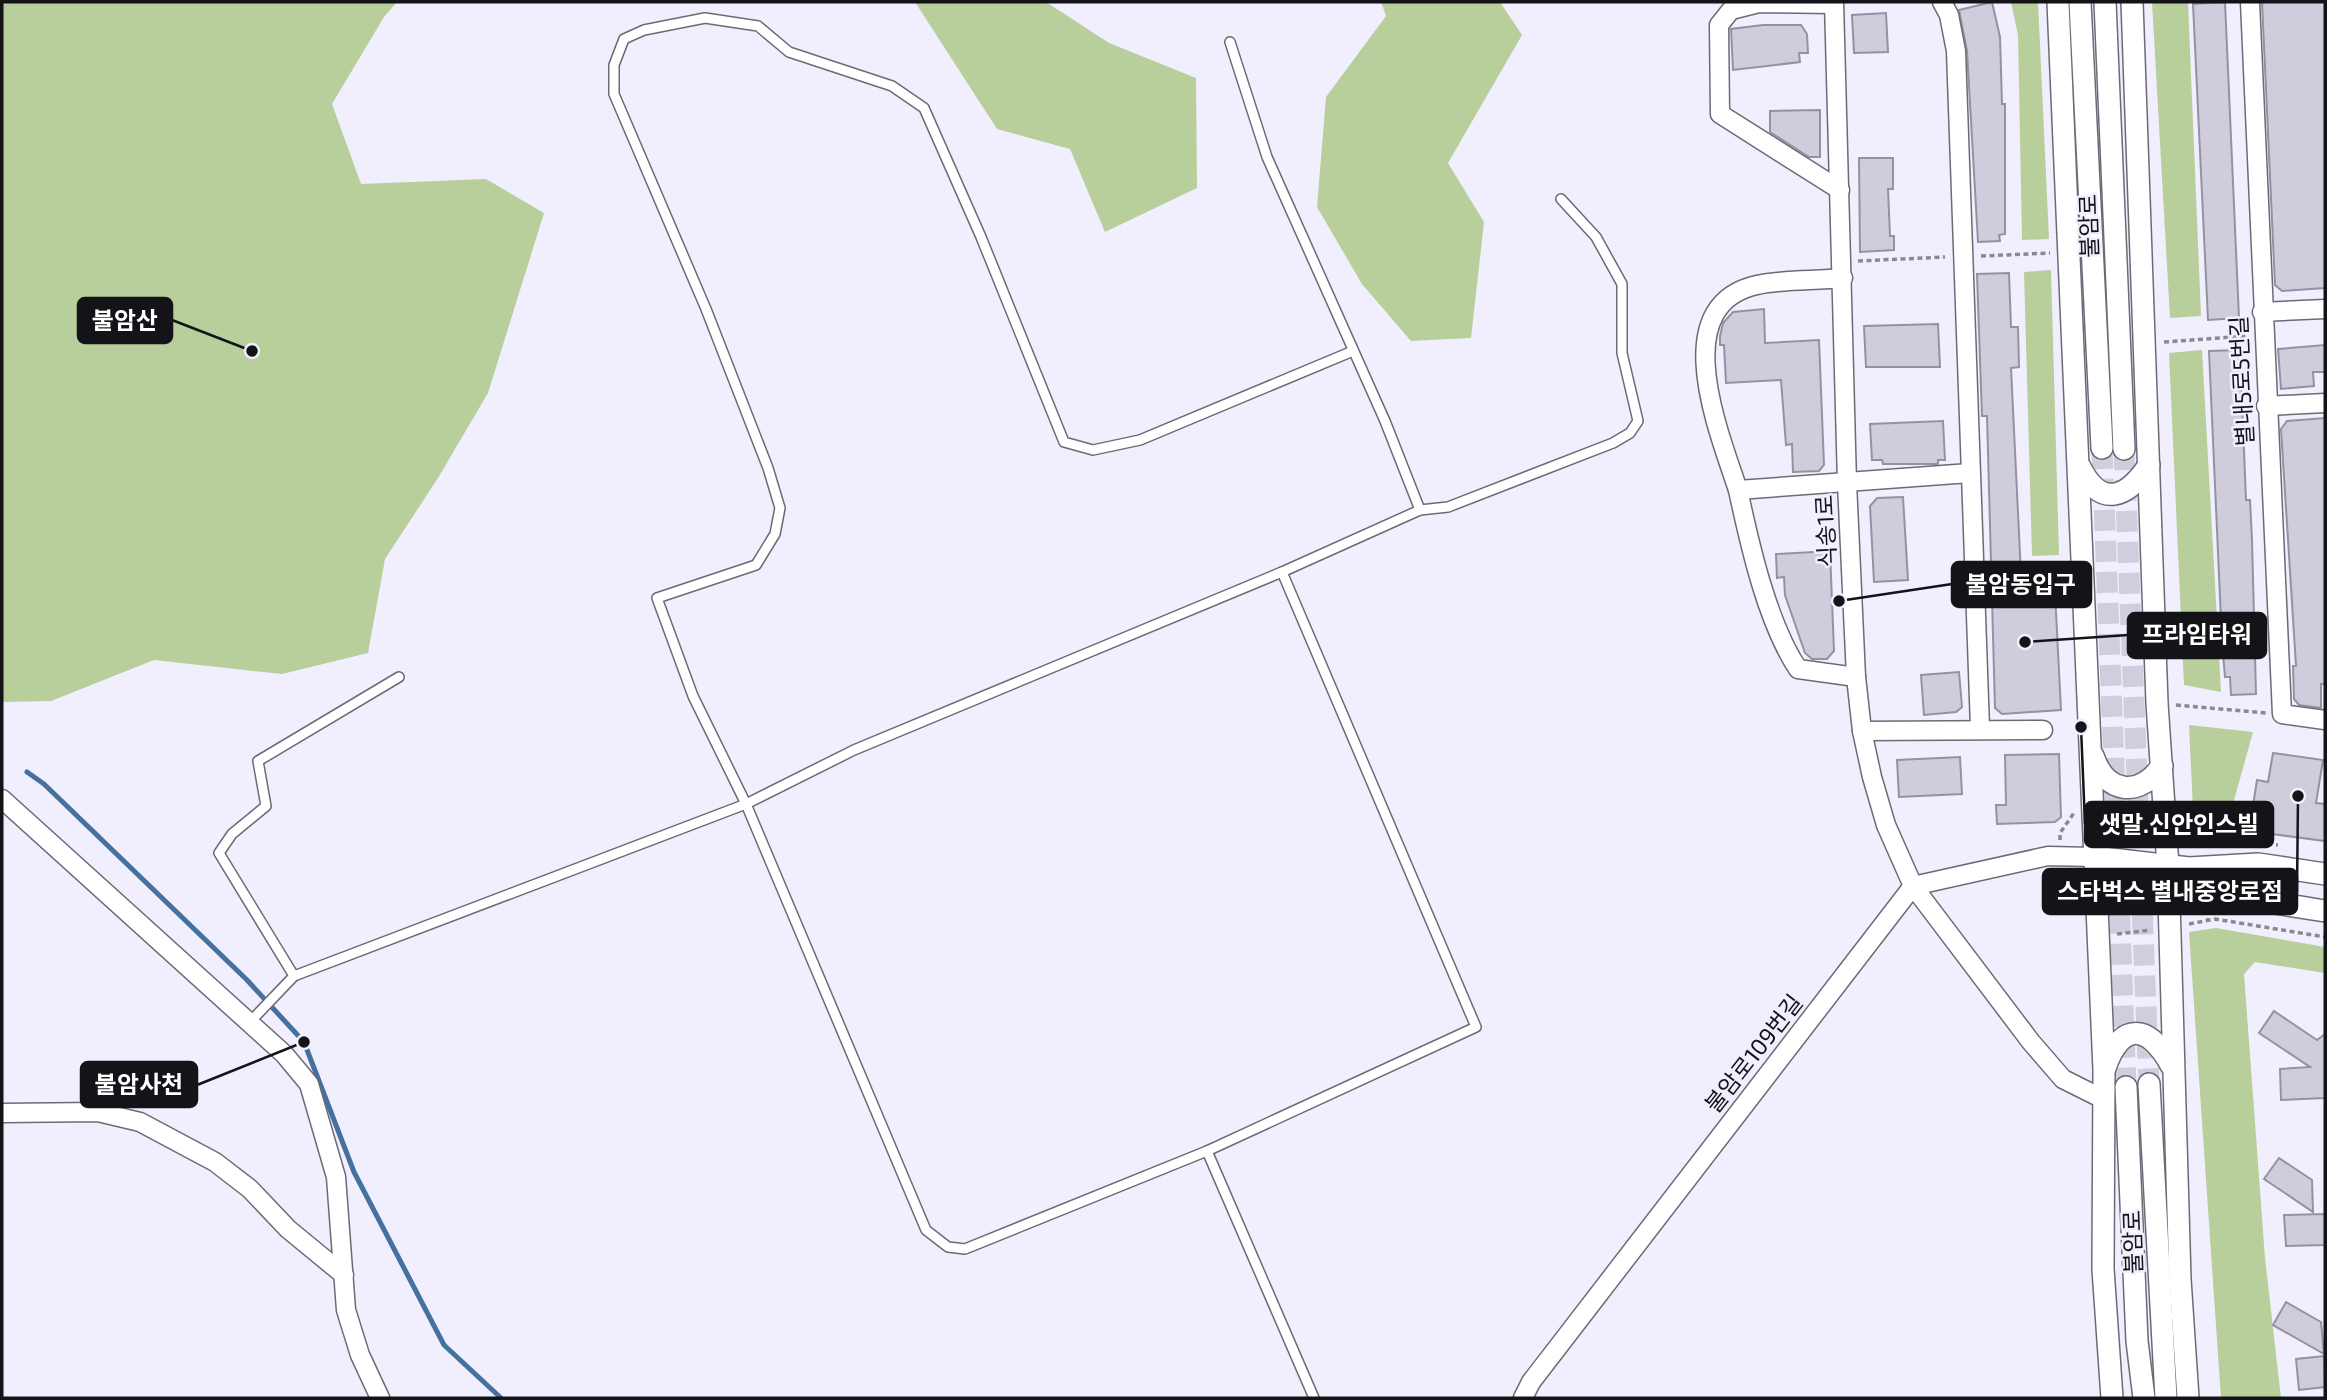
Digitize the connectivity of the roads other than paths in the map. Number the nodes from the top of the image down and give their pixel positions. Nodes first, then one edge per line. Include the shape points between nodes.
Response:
1 (1942, 2) edge
2 (2058, 2) edge
3 (2080, 2) edge
4 (2105, 2) edge
5 (2132, 2) edge
6 (2250, 2) edge
7 (1834, 3) edge
8 (1230, 41) dead end
9 (1840, 190) junction
10 (1561, 200) dead end
11 (1843, 278) junction
12 (2325, 309) edge
13 (2262, 312) junction
14 (1353, 351) junction
15 (2325, 402) edge
16 (2266, 406) junction
17 (2102, 448) tunnel mouth
18 (2124, 449) tunnel mouth
19 (2149, 465) junction
20 (2080, 467) junction
21 (1970, 473) junction
22 (1847, 483) junction
23 (1738, 490) junction
24 (1420, 510) junction
25 (1282, 572) junction
26 (399, 677) dead end
27 (1857, 677) junction
28 (2325, 720) edge
29 (1980, 728) junction
30 (2043, 730) dead end
31 (1862, 731) junction
32 (2091, 751) junction
33 (2162, 766) junction
34 (2, 799) edge
35 (746, 804) junction
36 (2094, 857) junction
37 (2178, 867) junction
38 (2325, 874) edge
39 (1913, 886) junction
40 (2325, 911) edge
41 (294, 976) junction
42 (253, 1018) junction
43 (2172, 1067) junction
44 (2104, 1070) junction
45 (2149, 1084) tunnel mouth
46 (2126, 1087) tunnel mouth
47 (2103, 1099) junction
48 (2, 1113) edge
49 (1207, 1151) junction
50 (344, 1275) junction
51 (380, 1398) edge
52 (1314, 1398) edge
53 (1523, 1398) edge
54 (2112, 1398) edge
55 (2144, 1398) edge
56 (2166, 1398) edge
57 (2188, 1398) edge

1 - 21 street via 1956,51
2 - 20 street
3 - 17 street, 불암로
4 - 18 street, 불암로
5 - 19 street
6 - 13 street, 별내5로5번길
7 - 9 street, 식송1로
7 - 9 street via 1759,4 1731,10 1719,25 1720,114
8 - 14 lane via 1267,158
9 - 11 street, 식송1로
10 - 24 lane via 1596,237 1622,284 1622,353 1639,421 1613,443 1448,507
11 - 22 street, 식송1로
11 - 23 street via 1757,285 1733,295 1707,324 1706,374
12 - 13 street
13 - 16 street, 별내5로5번길
14 - 24 lane
14 - 35 lane via 1140,440 1093,450 1064,442 924,108 892,86 789,52 758,26 705,18 644,30 624,39 614,65 614,94 706,309 780,508 775,534 756,565 657,598 693,696
15 - 16 street
16 - 28 street, 별내5로5번길 via 2282,714
19 - 20 street via 2127,491 2114,495 2099,492 2088,483
19 - 33 street
20 - 32 street
21 - 22 street
21 - 29 street
22 - 23 street
22 - 27 street, 식송1로
23 - 27 street via 1761,580 1798,670
24 - 25 lane
25 - 35 lane via 854,750
25 - 49 lane via 1476,1027
26 - 41 lane via 258,761 266,806 232,834 219,853
27 - 31 street, 식송1로
29 - 30 street
29 - 31 street
31 - 39 street, 식송1로 via 1886,825
32 - 33 street via 2096,765 2115,786 2129,789 2144,785
32 - 36 street
33 - 37 street via 2165,808
34 - 42 street
35 - 41 lane
35 - 49 lane via 926,1230 948,1247 965,1249
36 - 37 street
36 - 39 street via 2048,856
36 - 44 street
37 - 38 street via 2258,864
37 - 40 street via 2244,898
37 - 43 street via 2169,928
39 - 47 street, 식송1로 via 2063,1079
39 - 53 street, 불암로109번길
41 - 42 lane
42 - 50 street via 309,1084 336,1177
43 - 44 street via 2159,1043 2146,1034 2128,1035 2112,1046
43 - 57 street
44 - 47 street
45 - 56 street, 불암로
46 - 55 street, 불암로 via 2137,1341
47 - 54 street via 2103,1269
48 - 50 street via 98,1112 140,1122 224,1168
49 - 52 lane
50 - 51 street via 346,1310

